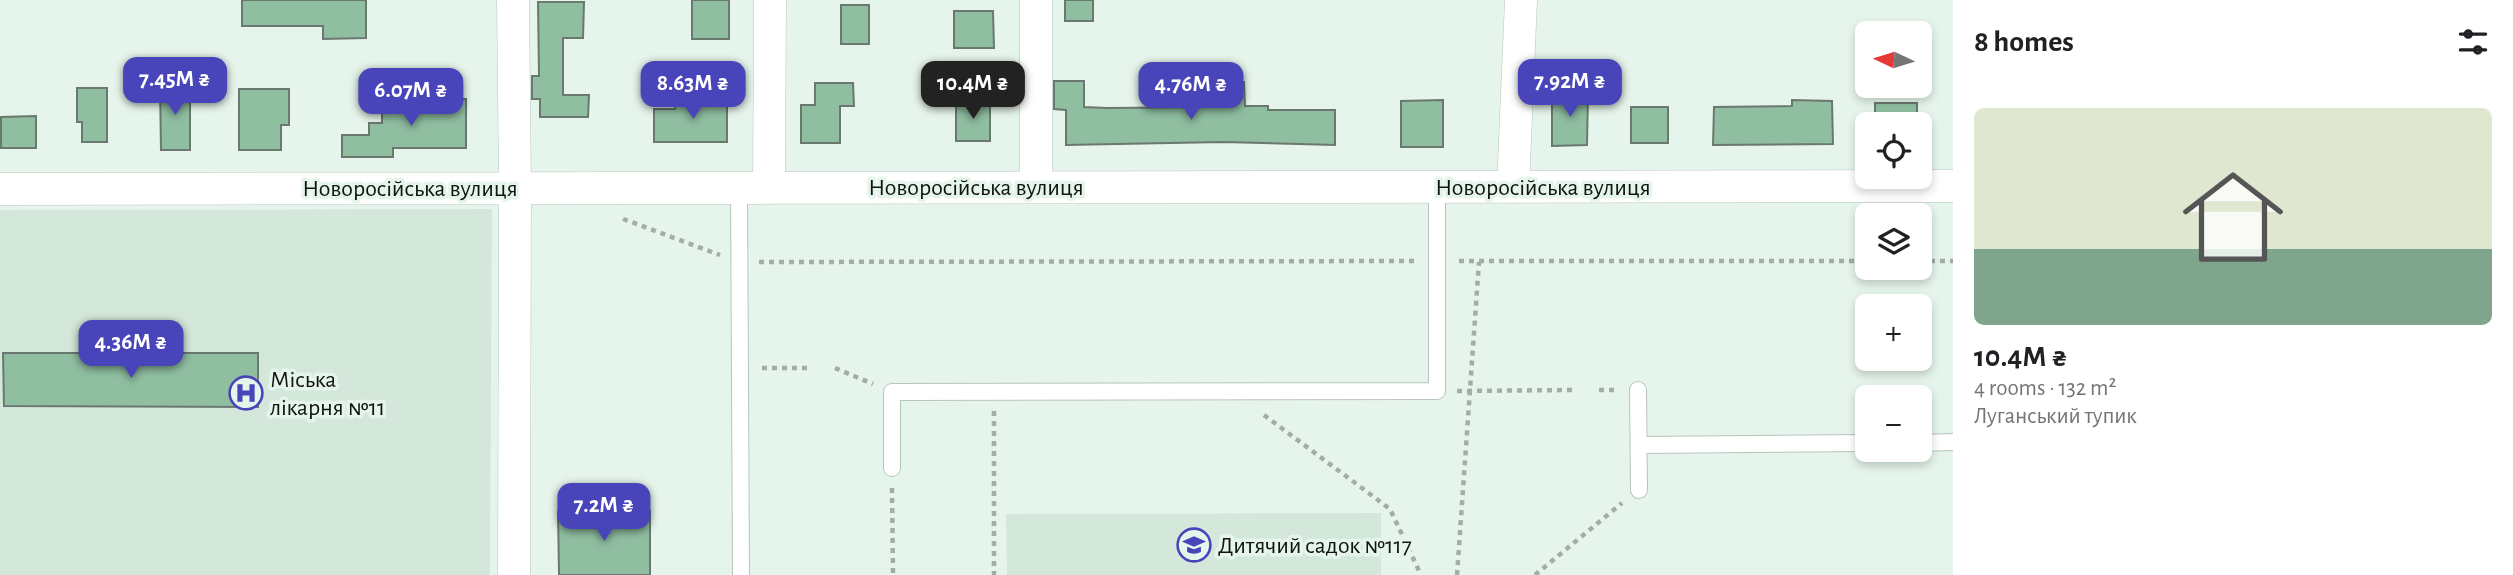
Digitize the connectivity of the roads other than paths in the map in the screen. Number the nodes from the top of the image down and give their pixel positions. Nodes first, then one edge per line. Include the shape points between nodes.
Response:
1 (513, 0) edge
2 (770, 0) edge
3 (1036, 0) edge
4 (1521, 0) edge
5 (1953, 186) edge
6 (1036, 187) junction
7 (1437, 187) junction
8 (1513, 187) junction
9 (515, 188) junction
10 (754, 188) junction
11 (0, 189) edge
12 (1639, 390) dead end
13 (1953, 442) edge
14 (1855, 443) edge
15 (1932, 443) edge
16 (1639, 445) junction
17 (892, 468) road end
18 (1639, 489) road end
19 (513, 575) edge
20 (740, 575) edge

1 - 9 street
2 - 10 street
3 - 6 street
4 - 8 street
5 - 8 street, Новоросійська вулиця
6 - 7 street, Новоросійська вулиця
6 - 10 street, Новоросійська вулиця
7 - 8 street, Новоросійська вулиця
7 - 17 lane via 1437,391 892,392
9 - 10 street, Новоросійська вулиця
9 - 11 street, Новоросійська вулиця
9 - 19 street
10 - 20 lane via 740,262
12 - 16 lane
13 - 15 lane
14 - 16 lane
16 - 18 lane

